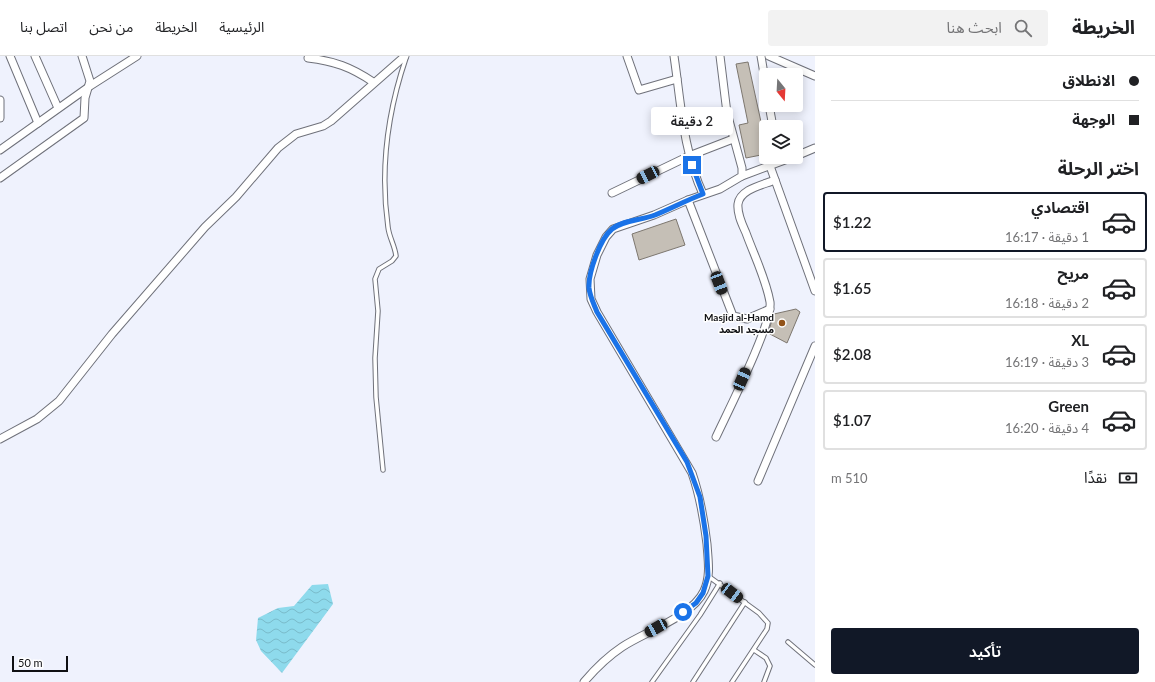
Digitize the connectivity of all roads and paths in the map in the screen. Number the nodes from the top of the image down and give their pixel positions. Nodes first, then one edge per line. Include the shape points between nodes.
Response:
1 (10, 56) edge
2 (35, 56) edge
3 (82, 56) edge
4 (137, 56) edge
5 (406, 56) edge
6 (627, 56) edge
7 (674, 56) edge
8 (720, 56) edge
9 (761, 56) edge
10 (769, 56) edge
11 (308, 58) dead end
12 (763, 68) edge
13 (815, 76) edge
14 (678, 79) junction
15 (373, 82) junction
16 (90, 86) junction
17 (0, 100) edge
18 (58, 108) junction
19 (0, 118) edge
20 (38, 123) junction
21 (733, 139) junction
22 (2, 146) edge
23 (815, 148) edge
24 (803, 153) edge
25 (689, 156) junction
26 (773, 164) edge
27 (770, 166) junction
28 (742, 176) junction
29 (0, 178) edge
30 (775, 180) junction
31 (612, 193) dead end
32 (703, 194) junction
33 (688, 200) junction
34 (815, 291) edge
35 (770, 309) junction
36 (815, 348) edge
37 (716, 437) dead end
38 (0, 439) edge
39 (382, 470) dead end
40 (758, 480) dead end
41 (708, 576) junction
42 (720, 583) junction
43 (745, 602) junction
44 (788, 642) dead end
45 (754, 650) junction
46 (815, 665) edge
47 (584, 682) edge
48 (652, 682) edge
49 (693, 682) edge
50 (732, 682) edge
51 (764, 682) edge

1 - 20 street
2 - 18 street
3 - 16 street
4 - 16 street
5 - 15 street
5 - 39 lane via 395,90 390,117 385,174 388,227 396,256 379,269 375,279 378,311 376,397
6 - 14 street via 639,90
7 - 14 street
8 - 21 street via 721,81
9 - 12 street
10 - 13 street
11 - 15 street via 349,67
14 - 25 street
15 - 38 street via 331,121 318,128 296,134 278,148 112,334 59,401 36,419
16 - 18 street
16 - 29 street via 85,98 85,115 81,120
17 - 19 street
18 - 20 street
20 - 22 street
21 - 25 street
21 - 28 street
23 - 24 street
25 - 31 street
25 - 32 street
26 - 27 street
27 - 28 street
27 - 30 street
28 - 32 street via 729,185
30 - 34 street
30 - 35 street via 746,192 738,205 741,221 768,293
32 - 33 street
33 - 35 street via 733,316 747,319
33 - 41 street via 613,229 597,255 589,288 603,322 692,472 703,514
35 - 37 street via 759,342
36 - 40 street
41 - 42 lane
41 - 47 street via 703,593 696,603 617,650
42 - 43 lane
42 - 48 lane
43 - 45 lane via 768,623
43 - 49 lane
44 - 46 lane
45 - 50 lane
45 - 51 lane via 766,658 770,666

